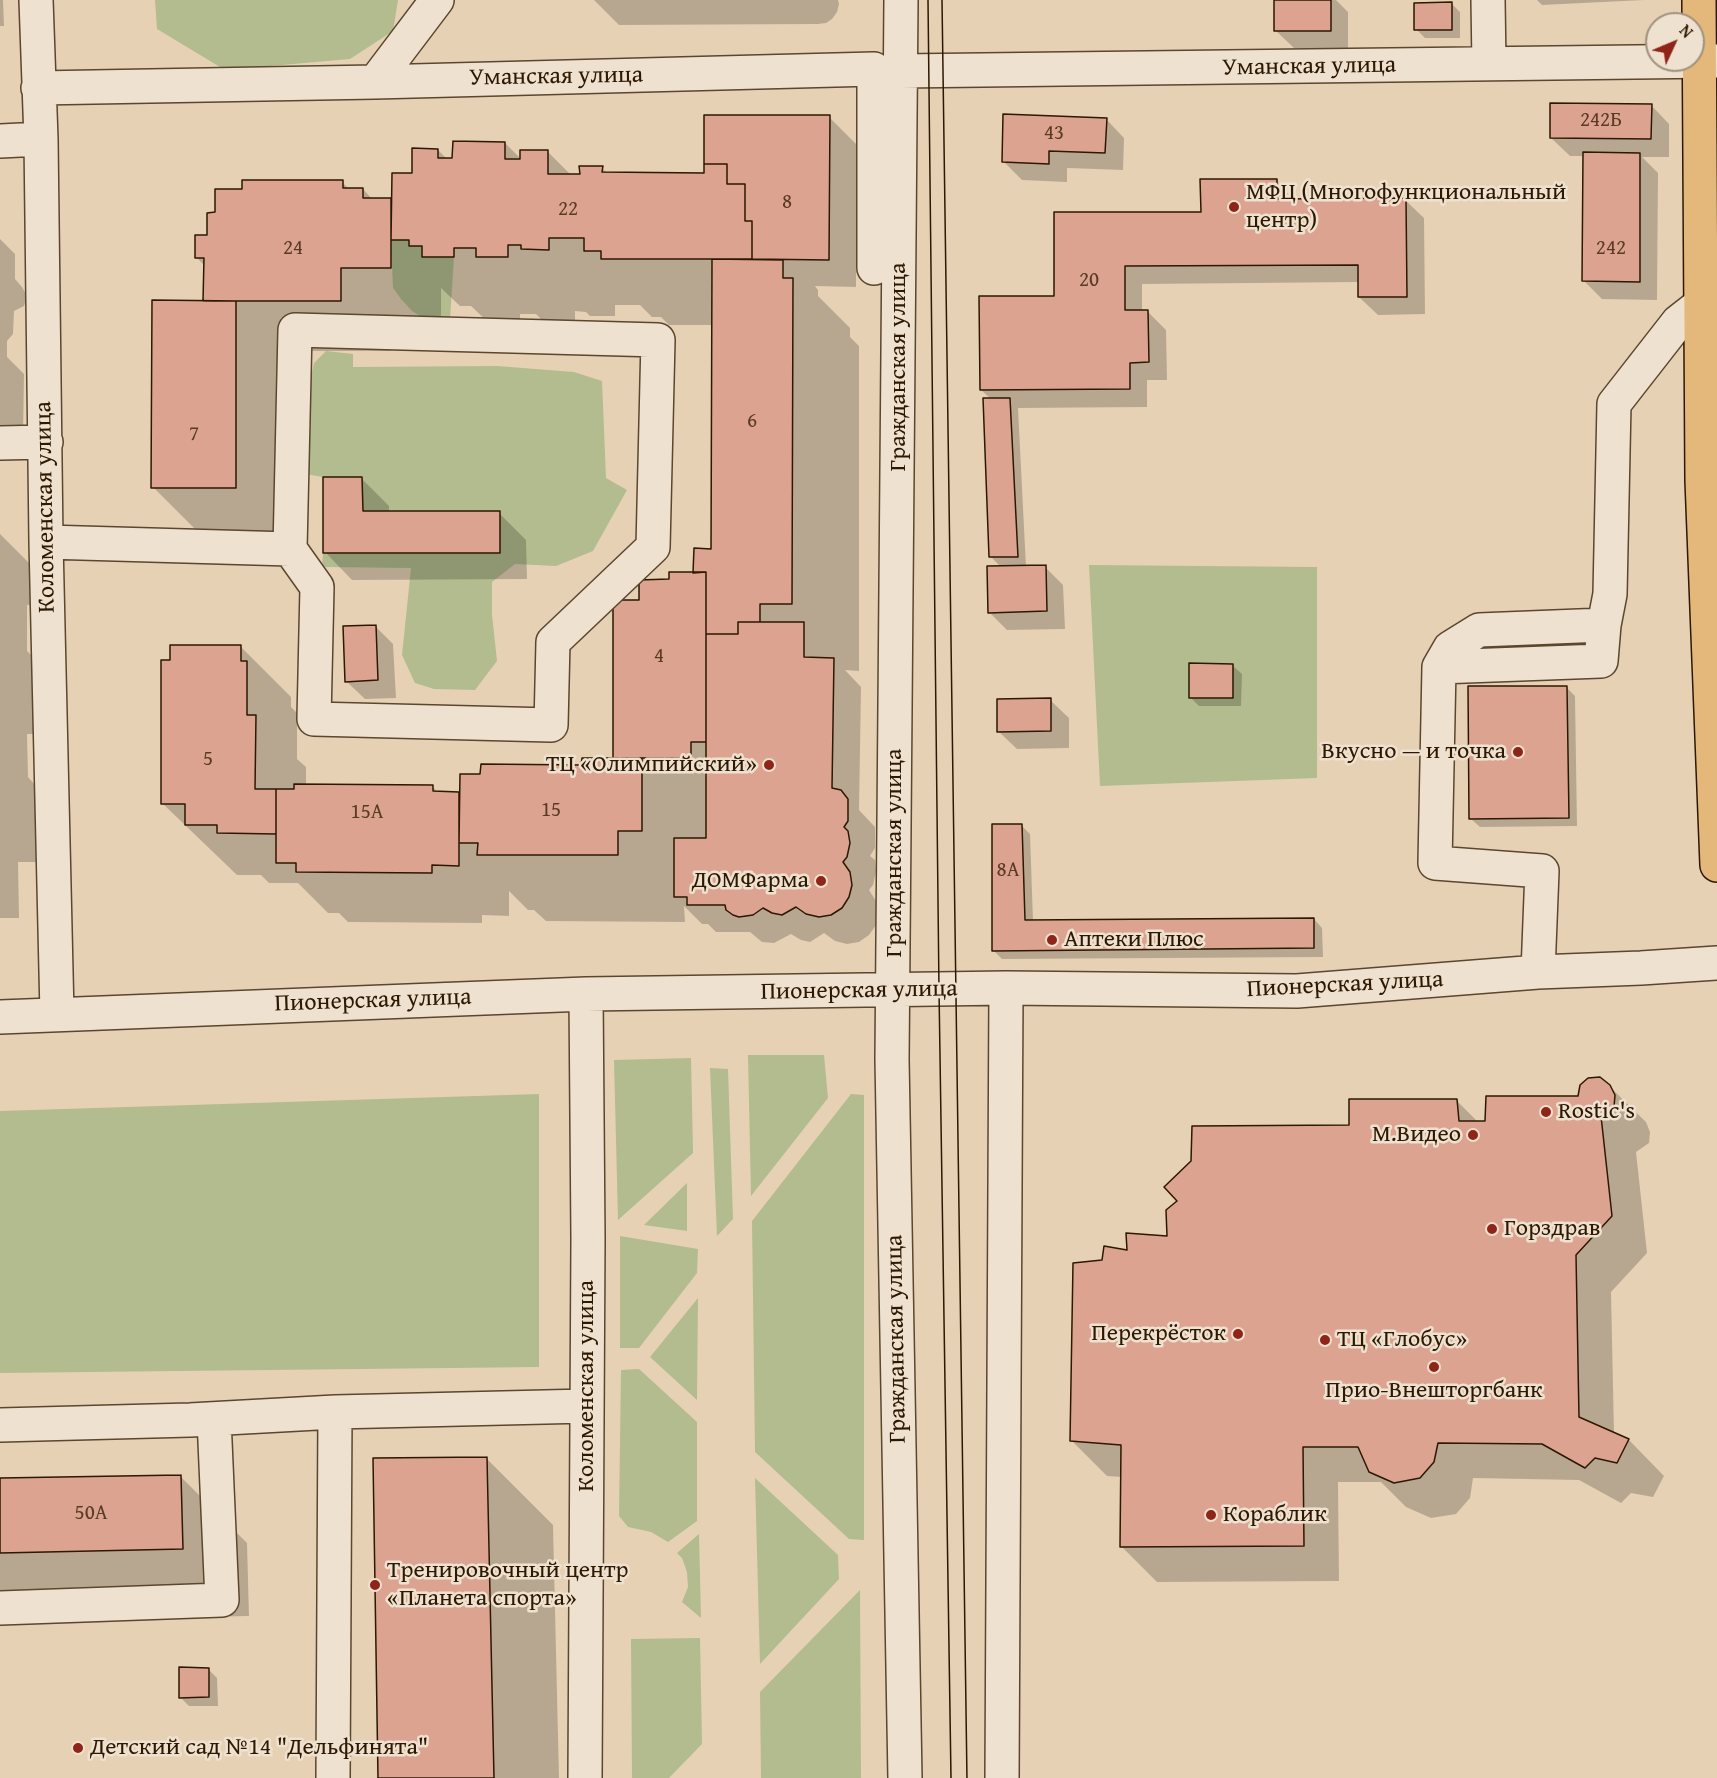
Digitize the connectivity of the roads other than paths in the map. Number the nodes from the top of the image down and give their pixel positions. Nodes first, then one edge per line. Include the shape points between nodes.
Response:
1 (36, 0) edge
2 (437, 0) edge
3 (901, 0) edge
4 (1488, 0) edge
5 (1699, 0) edge
6 (1708, 61) edge
7 (1489, 64) junction
8 (901, 71) junction
9 (375, 82) junction
10 (38, 88) junction
11 (41, 139) junction
12 (0, 141) edge
13 (874, 268) dead end
14 (1701, 304) junction
15 (46, 442) junction
16 (0, 443) edge
17 (46, 542) junction
18 (290, 549) junction
19 (1717, 865) edge
20 (1717, 963) edge
21 (1538, 972) junction
22 (1006, 988) junction
23 (893, 991) junction
24 (586, 994) junction
25 (57, 1014) junction
26 (0, 1017) edge
27 (587, 1406) junction
28 (335, 1412) junction
29 (214, 1419) junction
30 (0, 1425) edge
31 (0, 1608) edge
32 (333, 1778) edge
33 (585, 1778) edge
34 (905, 1778) edge
35 (1002, 1778) edge

1 - 10 street, Коломенская улица
2 - 9 street
3 - 8 street, Гражданская улица
4 - 7 street
5 - 6 main road
6 - 7 street, Уманская улица
6 - 14 main road
7 - 8 street, Уманская улица
8 - 23 street, Гражданская улица
9 - 10 street, Уманская улица
9 - 13 street, Уманская улица via 874,69
10 - 11 street, Коломенская улица
11 - 12 street
11 - 15 street, Коломенская улица
14 - 19 main road via 1702,480
14 - 21 street via 1678,322 1614,404 1610,594 1604,625 1479,630 1450,648 1439,668 1435,863 1542,871
15 - 16 street
15 - 17 street, Коломенская улица
17 - 18 street
17 - 25 street, Коломенская улица
18 - 18 street via 295,330 658,340 653,547 553,642 551,725 314,719 317,587
20 - 21 street, Пионерская улица
21 - 22 street, Пионерская улица via 1297,991
22 - 23 street, Пионерская улица
22 - 35 street
23 - 24 street, Пионерская улица
23 - 34 street, Гражданская улица
24 - 25 street, Пионерская улица
24 - 27 street, Коломенская улица
25 - 26 street, Пионерская улица
27 - 28 street
27 - 33 street, Коломенская улица
28 - 29 street
28 - 32 street
29 - 30 street
29 - 31 street via 222,1600

